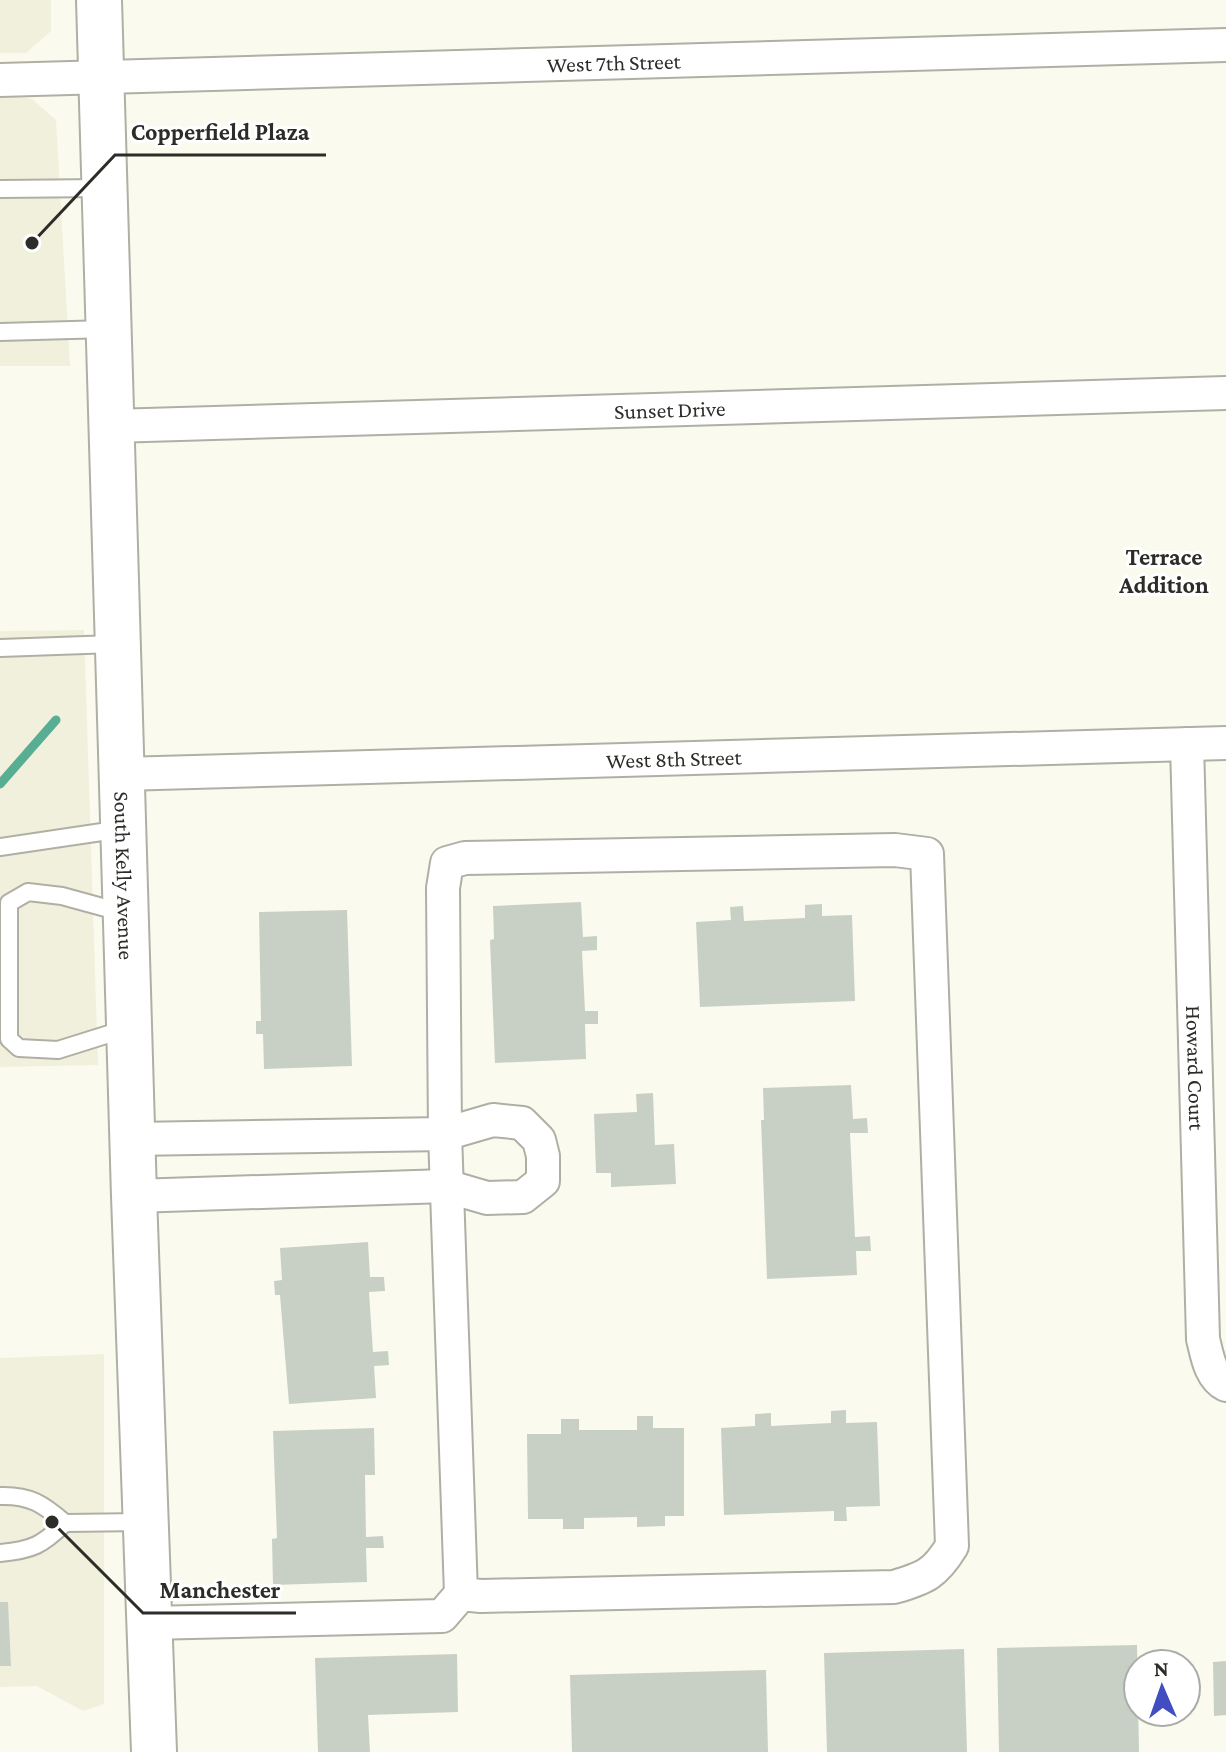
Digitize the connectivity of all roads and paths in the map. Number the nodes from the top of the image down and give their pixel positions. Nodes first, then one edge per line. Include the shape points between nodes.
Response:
1 (99, 0) edge
2 (1226, 45) edge
3 (102, 78) junction
4 (0, 80) edge
5 (104, 187) junction
6 (0, 189) edge
7 (109, 329) junction
8 (0, 332) edge
9 (1226, 393) edge
10 (112, 426) junction
11 (118, 643) junction
12 (0, 648) edge
13 (1226, 743) edge
14 (1187, 744) junction
15 (122, 774) junction
16 (123, 828) junction
17 (0, 847) edge
18 (126, 913) junction
19 (130, 1027) junction
20 (445, 1134) junction
21 (133, 1139) junction
22 (446, 1186) junction
23 (134, 1196) junction
24 (1226, 1385) edge
25 (0, 1496) edge
26 (146, 1522) junction
27 (65, 1523) junction
28 (0, 1553) edge
29 (461, 1594) junction
30 (149, 1623) junction
31 (154, 1752) edge

1 - 3 main road, South Kelly Avenue
2 - 3 street, West 7th Street
3 - 4 street, West 7th Street
3 - 5 main road, South Kelly Avenue
5 - 6 lane
5 - 7 main road, South Kelly Avenue
7 - 8 lane
7 - 10 main road, South Kelly Avenue
9 - 10 street, Sunset Drive
10 - 11 main road, South Kelly Avenue
11 - 12 lane
11 - 15 main road, South Kelly Avenue
13 - 14 street, West 8th Street
14 - 15 street, West 8th Street
14 - 24 street, Howard Court via 1203,1339 1210,1365
15 - 16 main road, South Kelly Avenue
16 - 17 lane
16 - 18 main road, South Kelly Avenue
18 - 19 main road, South Kelly Avenue
18 - 19 lane via 28,892 9,903 9,1039 19,1048 58,1050
19 - 21 main road, South Kelly Avenue
20 - 21 street
20 - 22 street
20 - 22 street via 493,1120 522,1123 539,1140 543,1156 543,1181 523,1197 487,1198
20 - 29 street via 447,863 481,857 895,850 927,854 952,1546 942,1563 922,1579 894,1587
21 - 23 main road, South Kelly Avenue
22 - 23 street
22 - 29 street
23 - 26 main road, South Kelly Avenue
25 - 27 lane via 35,1500
26 - 27 lane
26 - 30 main road, South Kelly Avenue
27 - 28 lane via 30,1550
29 - 30 street via 442,1616
30 - 31 main road, South Kelly Avenue

